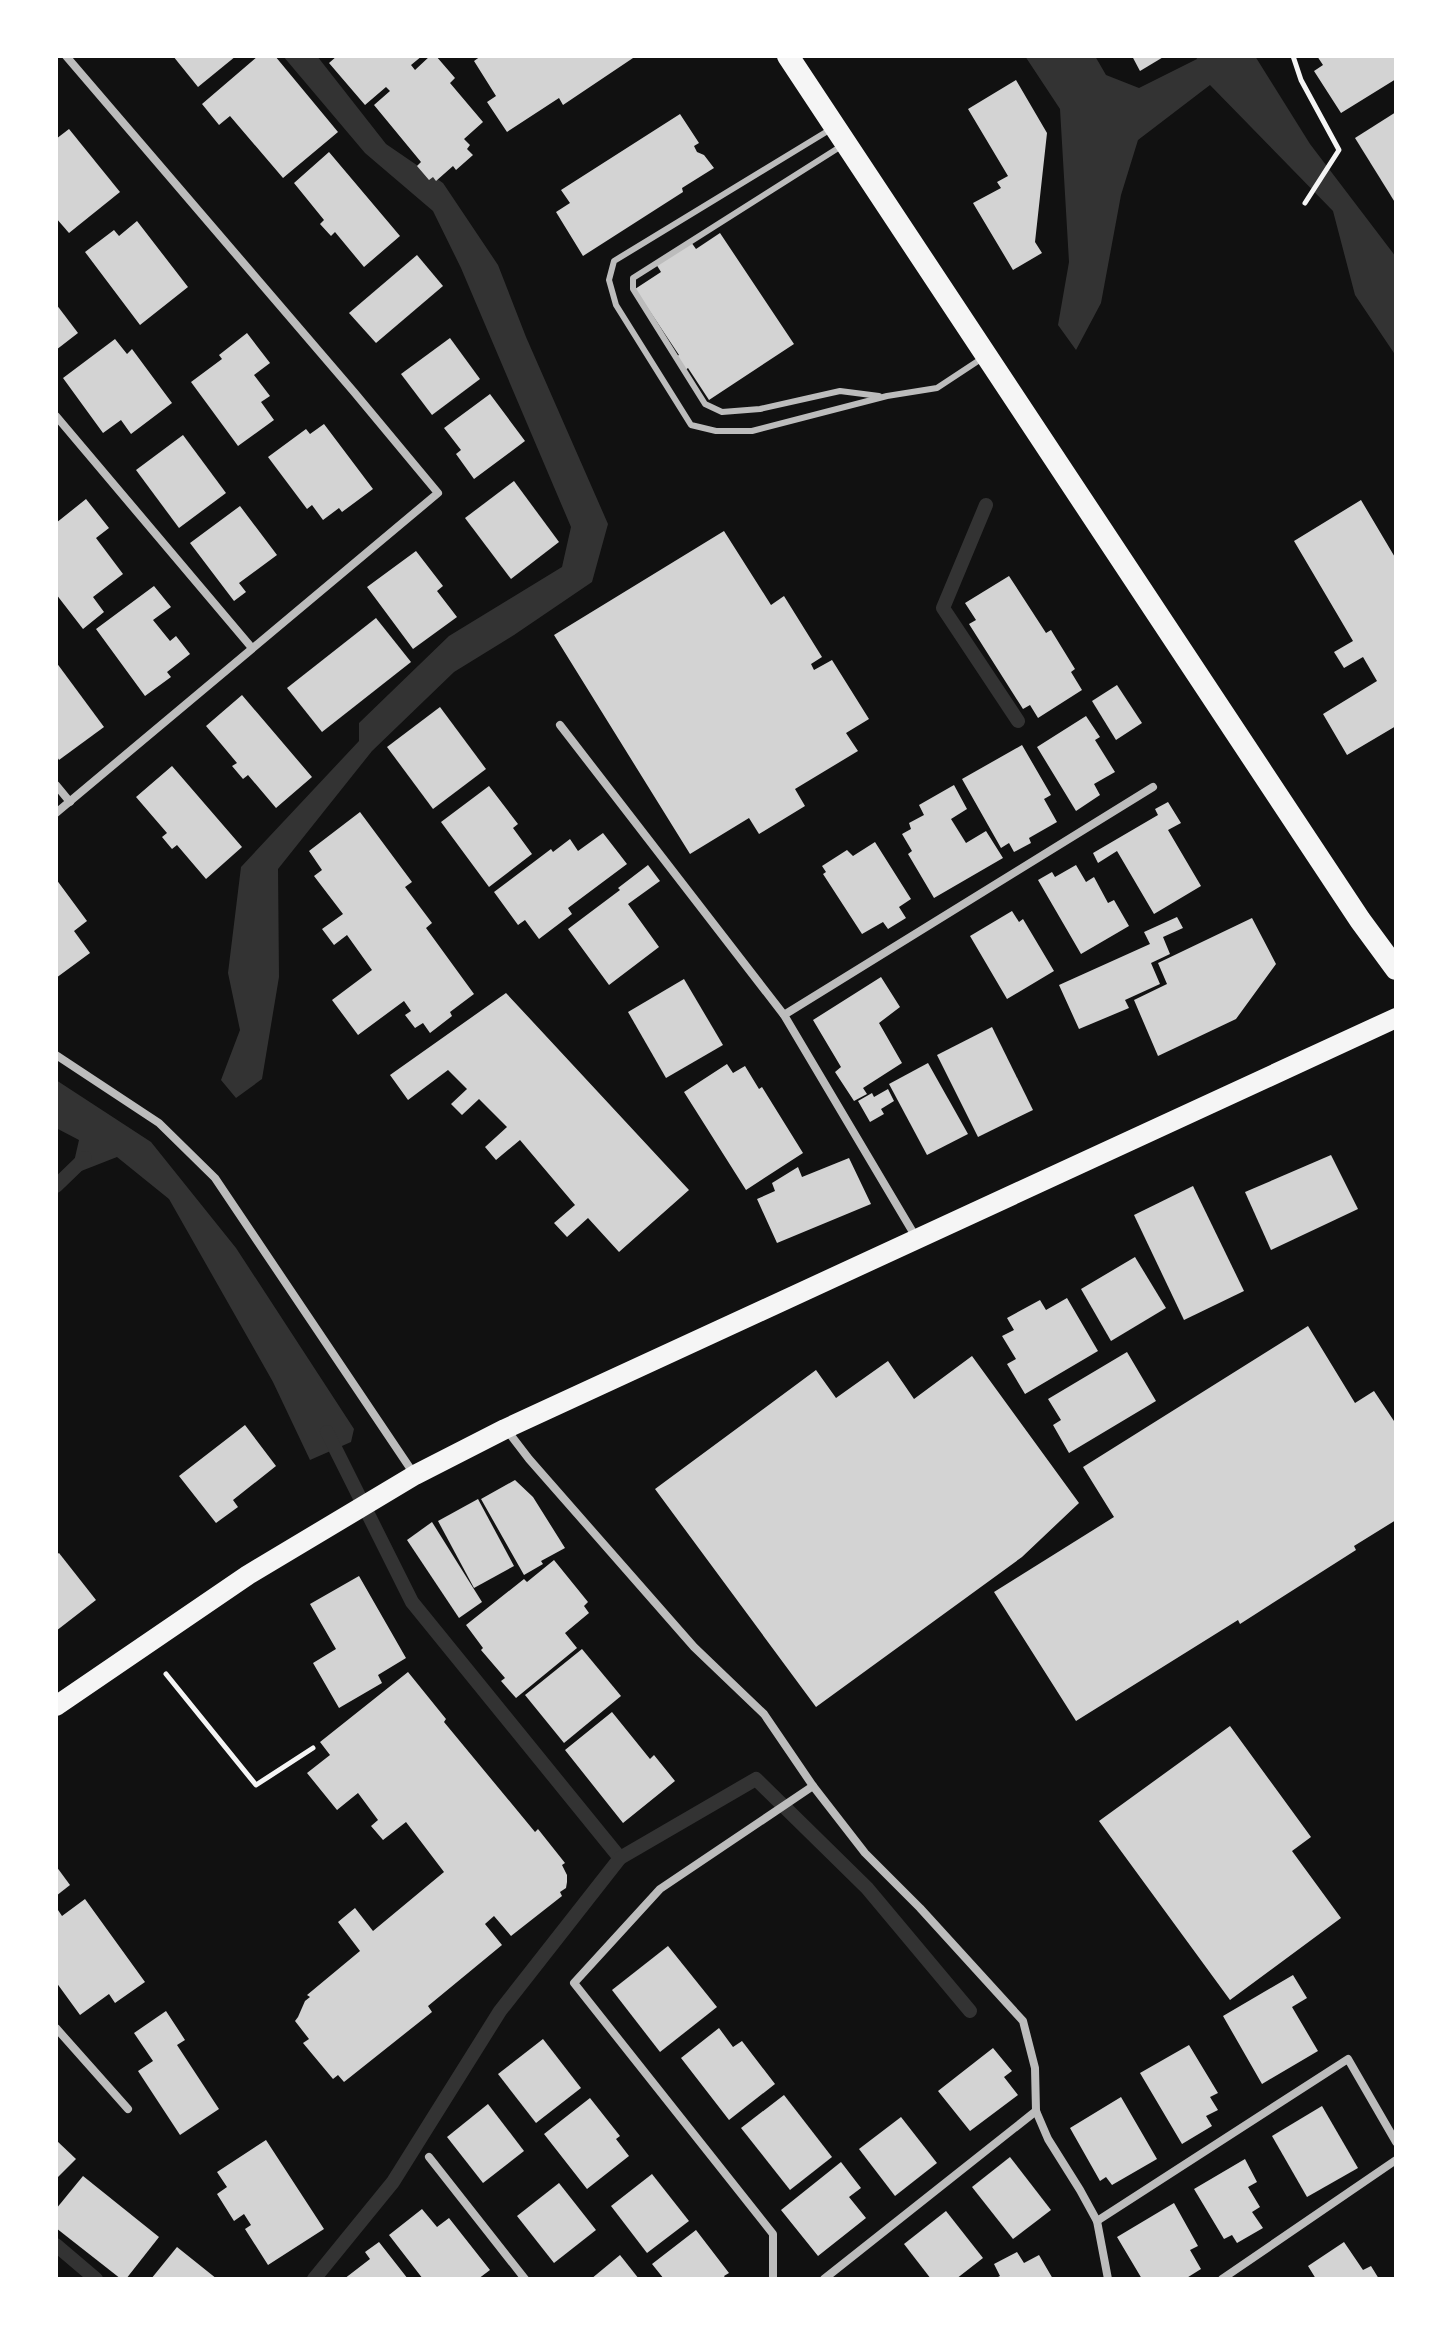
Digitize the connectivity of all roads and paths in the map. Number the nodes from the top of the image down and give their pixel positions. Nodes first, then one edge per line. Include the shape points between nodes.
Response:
1 (66, 56) edge
2 (788, 56) edge
3 (1293, 56) edge
4 (840, 135) junction
5 (1305, 203) dead end
6 (988, 355) junction
7 (887, 396) junction
8 (56, 416) edge
9 (252, 648) junction
10 (560, 725) dead end
11 (56, 785) edge
12 (1153, 787) dead end
13 (70, 802) junction
14 (56, 813) edge
15 (1396, 969) edge
16 (784, 1015) junction
17 (1396, 1018) edge
18 (56, 1055) edge
19 (918, 1240) junction
20 (505, 1429) junction
21 (415, 1475) junction
22 (166, 1674) dead end
23 (56, 1706) edge
24 (313, 1748) dead end
25 (813, 1786) junction
26 (56, 2028) edge
27 (128, 2109) dead end
28 (1036, 2111) junction
29 (1396, 2142) edge
30 (429, 2157) dead end
31 (1396, 2160) edge
32 (1097, 2221) junction
33 (525, 2279) edge
34 (773, 2279) edge
35 (824, 2279) edge
36 (1108, 2279) edge
37 (1222, 2279) edge

1 - 9 street via 438,493
2 - 4 highway
3 - 5 path via 1339,150
4 - 6 highway
4 - 7 lane via 633,278 633,289 705,404 722,412 840,391
4 - 7 lane via 614,261 609,280 616,305 691,425 752,431
6 - 7 lane via 937,388
6 - 15 highway
8 - 9 street
9 - 13 street
10 - 16 street
11 - 13 street
12 - 16 street
13 - 14 street
16 - 19 street
17 - 19 main road
18 - 21 street via 159,1123 215,1178
19 - 20 main road
20 - 21 main road
20 - 25 street via 694,1647 764,1714
21 - 23 main road via 248,1575
22 - 24 path via 256,1785
25 - 28 street via 865,1853 1023,2021 1035,2068
25 - 34 street via 660,1889 574,1983 773,2234
26 - 27 street
28 - 32 street
28 - 35 street
29 - 32 street via 1348,2059
30 - 33 street
31 - 37 street
32 - 36 street

